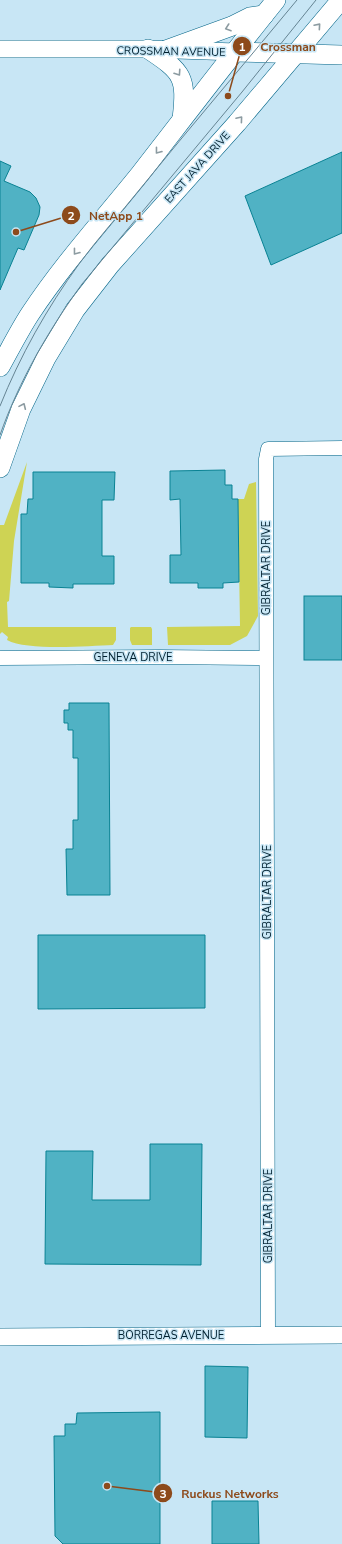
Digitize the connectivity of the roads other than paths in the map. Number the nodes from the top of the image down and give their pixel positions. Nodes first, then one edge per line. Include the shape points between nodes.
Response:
1 (276, 0) edge
2 (341, 0) edge
3 (264, 15) junction
4 (0, 49) edge
5 (157, 50) junction
6 (236, 52) junction
7 (295, 53) junction
8 (342, 55) edge
9 (182, 120) junction
10 (0, 367) edge
11 (342, 448) edge
12 (0, 468) edge
13 (0, 658) edge
14 (266, 658) junction
15 (268, 1335) junction
16 (342, 1335) edge
17 (0, 1337) edge

1 - 3 main road
7 -> 2 main road, EAST JAVA DRIVE
3 -> 5 main road via 250,17 232,26
3 - 6 main road
4 - 5 street, CROSSMAN AVENUE
5 - 6 street, CROSSMAN AVENUE
5 -> 9 main road via 183,80
6 - 7 main road, CROSSMAN AVENUE
6 - 9 main road via 217,72
7 - 8 main road, CROSSMAN AVENUE
12 -> 7 main road, EAST JAVA DRIVE via 21,409 46,358 75,310 110,265 237,123
9 -> 10 main road via 34,308
11 - 14 street, GIBRALTAR DRIVE via 268,449
13 - 14 street, GENEVA DRIVE
14 - 15 street, GIBRALTAR DRIVE
15 - 16 street, BORREGAS AVENUE
15 - 17 street, BORREGAS AVENUE

